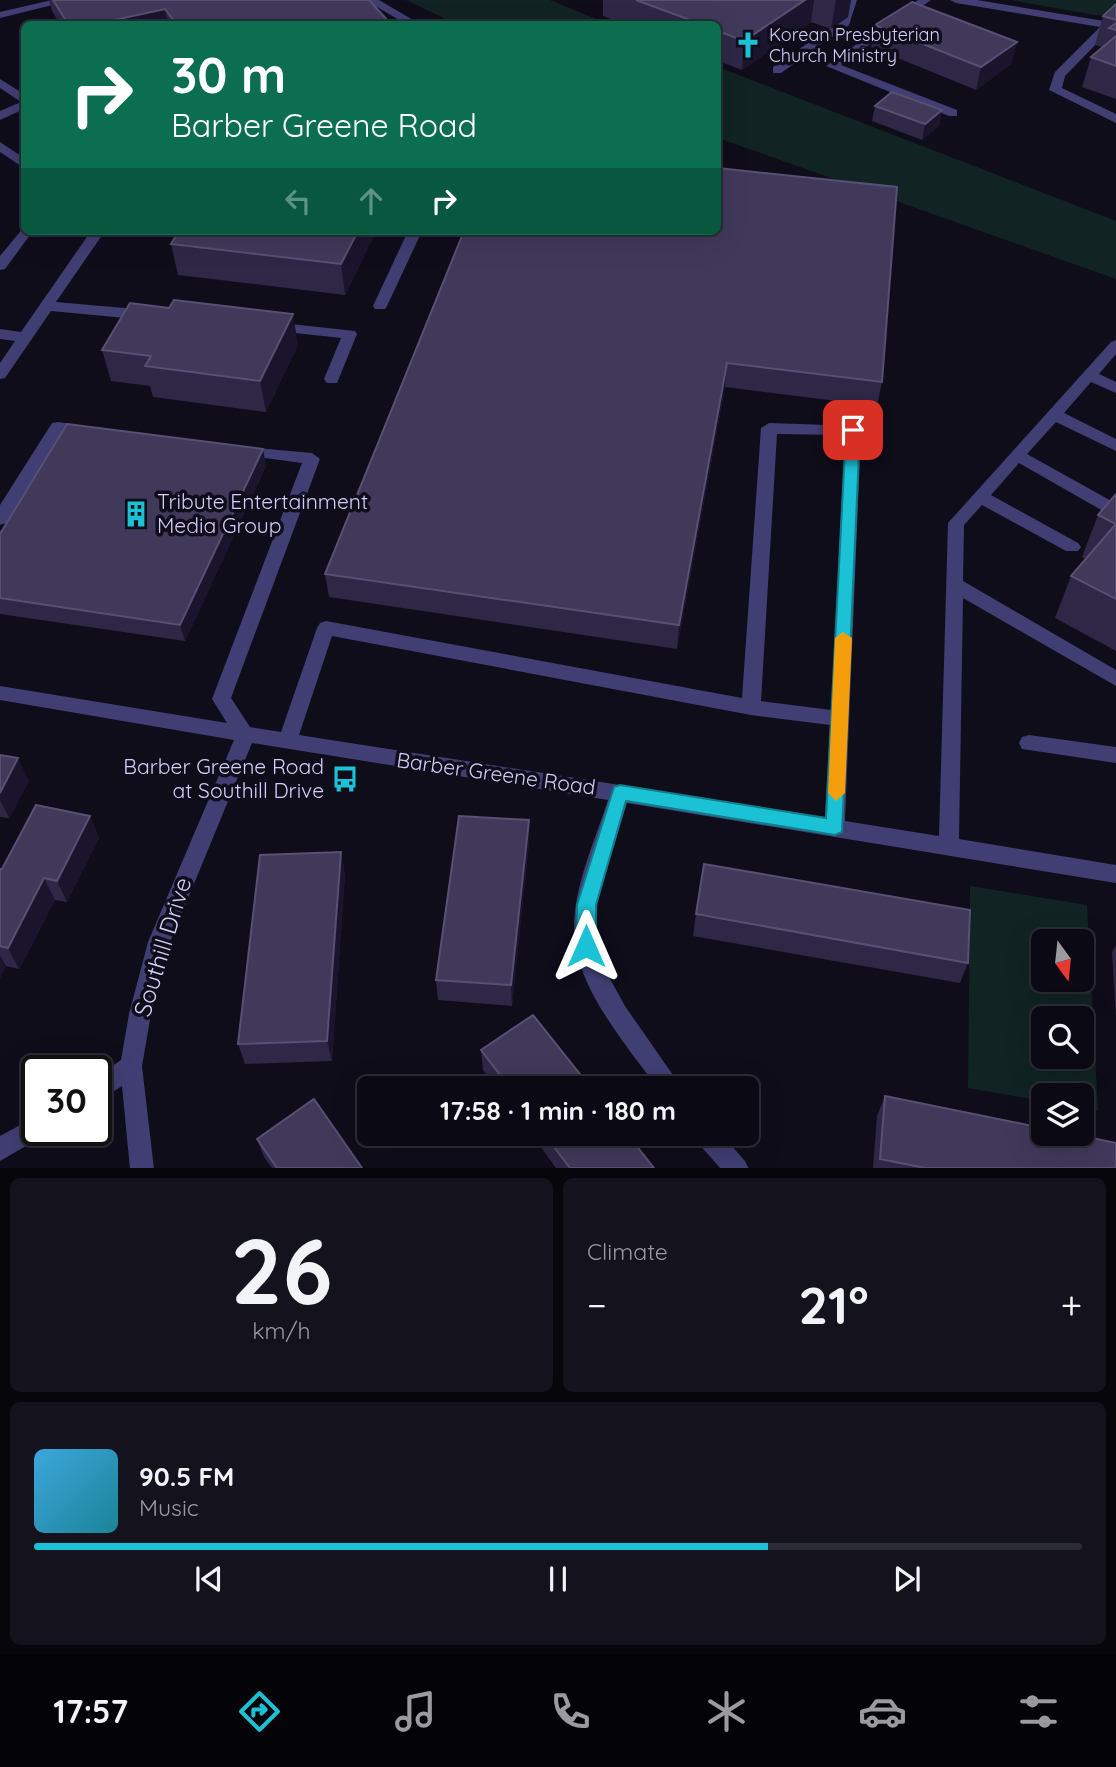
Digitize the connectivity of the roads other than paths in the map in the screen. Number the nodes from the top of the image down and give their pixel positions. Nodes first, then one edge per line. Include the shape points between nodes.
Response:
1 (67, 0) edge
2 (371, 0) edge
3 (851, 0) edge
4 (925, 0) edge
5 (956, 0) edge
6 (0, 15) edge
7 (409, 21) edge
8 (1112, 26) edge
9 (777, 70) dead end
10 (0, 83) edge
11 (19, 95) edge
12 (0, 96) edge
13 (21, 106) edge
14 (953, 113) dead end
15 (0, 116) edge
16 (1116, 119) edge
17 (0, 146) edge
18 (21, 162) edge
19 (23, 235) edge
20 (94, 235) edge
21 (413, 235) edge
22 (0, 266) edge
23 (47, 306) junction
24 (380, 306) dead end
25 (157, 316) edge
26 (253, 325) edge
27 (0, 334) edge
28 (25, 337) junction
29 (1116, 345) edge
30 (0, 374) edge
31 (1089, 375) junction
32 (332, 379) dead end
33 (1116, 388) edge
34 (1054, 414) junction
35 (98, 432) edge
36 (1116, 446) edge
37 (218, 447) edge
38 (1017, 455) junction
39 (979, 496) junction
40 (1109, 507) edge
41 (0, 519) edge
42 (1072, 547) dead end
43 (954, 584) junction
44 (1116, 679) edge
45 (0, 694) edge
46 (751, 707) junction
47 (840, 719) junction
48 (245, 736) junction
49 (287, 743) junction
50 (1029, 743) dead end
51 (1116, 755) edge
52 (620, 792) junction
53 (835, 827) junction
54 (949, 845) junction
55 (1116, 874) edge
56 (131, 1066) junction
57 (663, 1076) edge
58 (112, 1080) edge
59 (21, 1137) edge
60 (716, 1146) edge
61 (0, 1149) edge
62 (142, 1168) edge
63 (737, 1168) edge

1 - 6 street
2 - 7 street
3 - 9 street via 845,23
4 - 14 street via 832,66
5 - 8 street
8 - 16 street via 1059,75 1055,90
10 - 11 street
11 - 12 street
13 - 15 street
17 - 18 street
19 - 22 street
20 - 23 street
21 - 24 street
23 - 25 street
23 - 28 street
26 - 32 street via 350,334
27 - 28 street
28 - 30 street
29 - 31 street
31 - 33 street
31 - 34 street
34 - 36 street
34 - 38 street
35 - 41 street via 58,427
37 - 48 street via 312,459 221,699
38 - 39 street
38 - 40 street
39 - 42 street
39 - 43 street via 956,523
43 - 44 street
43 - 54 street
45 - 48 street, Barber Greene Road
46 - 47 street
46 - 47 street via 769,428 853,430
46 - 49 street via 326,628
47 - 53 street
48 - 49 street, Barber Greene Road
48 - 56 street, Southill Drive via 159,942
49 - 52 street, Barber Greene Road
50 - 51 street
52 - 53 street, Barber Greene Road
52 - 57 street via 587,905 586,946 601,985
53 - 54 street, Barber Greene Road
54 - 55 street, Barber Greene Road
56 - 58 street
56 - 62 street, Southill Drive
59 - 61 street
60 - 63 street

